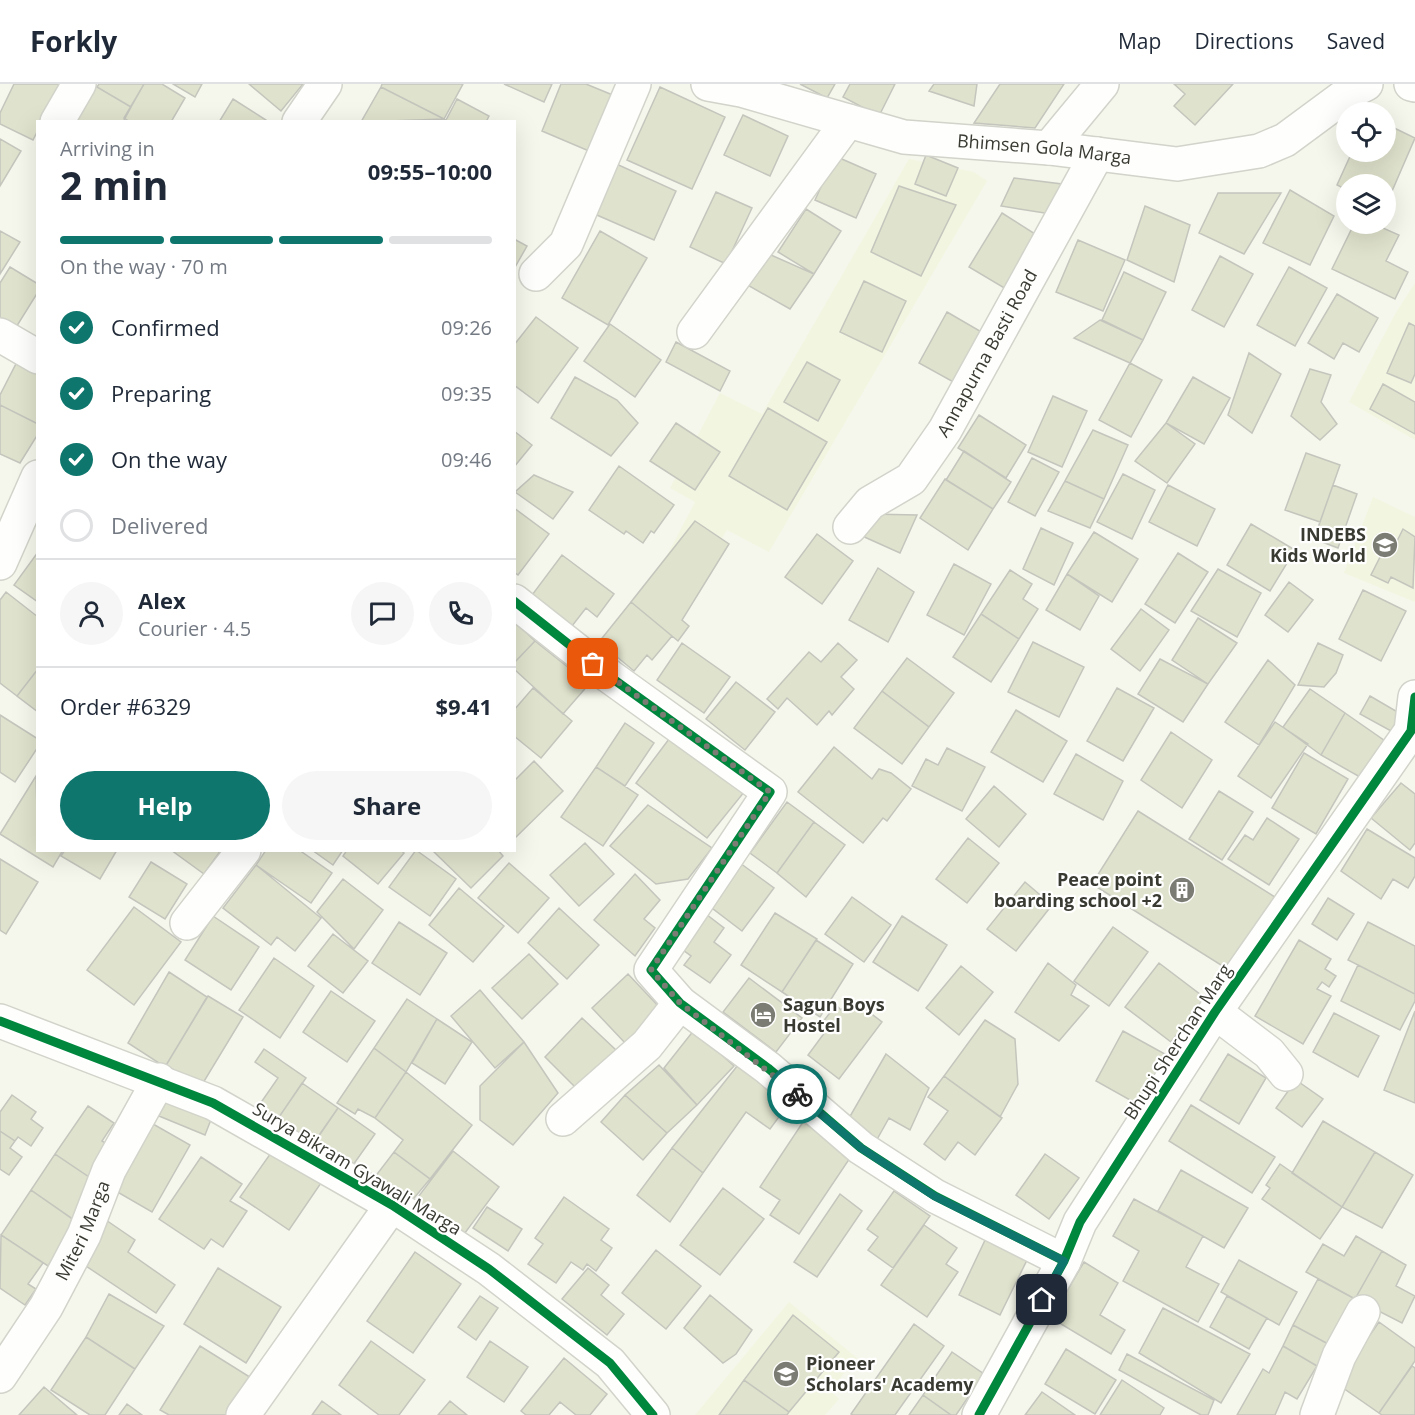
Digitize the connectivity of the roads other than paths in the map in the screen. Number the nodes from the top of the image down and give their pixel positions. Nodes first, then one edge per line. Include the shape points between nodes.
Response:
1 (79, 84) edge
2 (325, 84) edge
3 (634, 84) edge
4 (708, 84) edge
5 (1102, 84) edge
6 (1366, 84) edge
7 (58, 120) edge
8 (300, 120) edge
9 (848, 121) junction
10 (1049, 148) junction
11 (1097, 154) junction
12 (536, 274) dead end
13 (694, 332) dead end
14 (0, 335) edge
15 (36, 356) edge
16 (36, 482) edge
17 (850, 527) dead end
18 (0, 563) edge
19 (516, 603) edge
20 (1415, 697) edge
21 (242, 852) edge
22 (187, 923) dead end
23 (680, 1003) junction
24 (1215, 1012) junction
25 (0, 1021) edge
26 (1286, 1074) dead end
27 (159, 1080) junction
28 (563, 1119) dead end
29 (392, 1205) junction
30 (1064, 1261) junction
31 (1363, 1312) dead end
32 (0, 1376) edge
33 (990, 1411) edge
34 (243, 1415) edge
35 (653, 1415) edge
36 (1317, 1415) edge

1 - 7 street
2 - 8 street
3 - 12 street via 566,243
4 - 9 street, Bhimsen Gola Marga
5 - 10 street
6 - 11 street, Bhimsen Gola Marga via 1285,140 1259,151 1177,164
9 - 10 street, Bhimsen Gola Marga via 904,137
9 - 13 street
10 - 11 street, Bhimsen Gola Marga
11 - 17 street, Annapurna Basti Road via 945,430 910,479 870,503
14 - 15 street
16 - 18 street
19 - 23 street via 609,676 770,792 651,970
20 - 24 street, Bhupi Sherchan Marg via 1411,731
21 - 22 street
23 - 28 street via 647,1045
23 - 30 street via 768,1068 861,1148 934,1196
24 - 26 street via 1269,1053
24 - 30 street, Bhupi Sherchan Marg via 1080,1222
25 - 27 street, Surya Bikram Gyawali Marga
27 - 29 street, Surya Bikram Gyawali Marga via 213,1103
27 - 32 street, Miteri Marga via 109,1170 84,1235 46,1307
29 - 34 street
29 - 35 street, Surya Bikram Gyawali Marga via 489,1269 610,1363
30 - 33 street, Bhupi Sherchan Marg
31 - 36 street via 1340,1356

